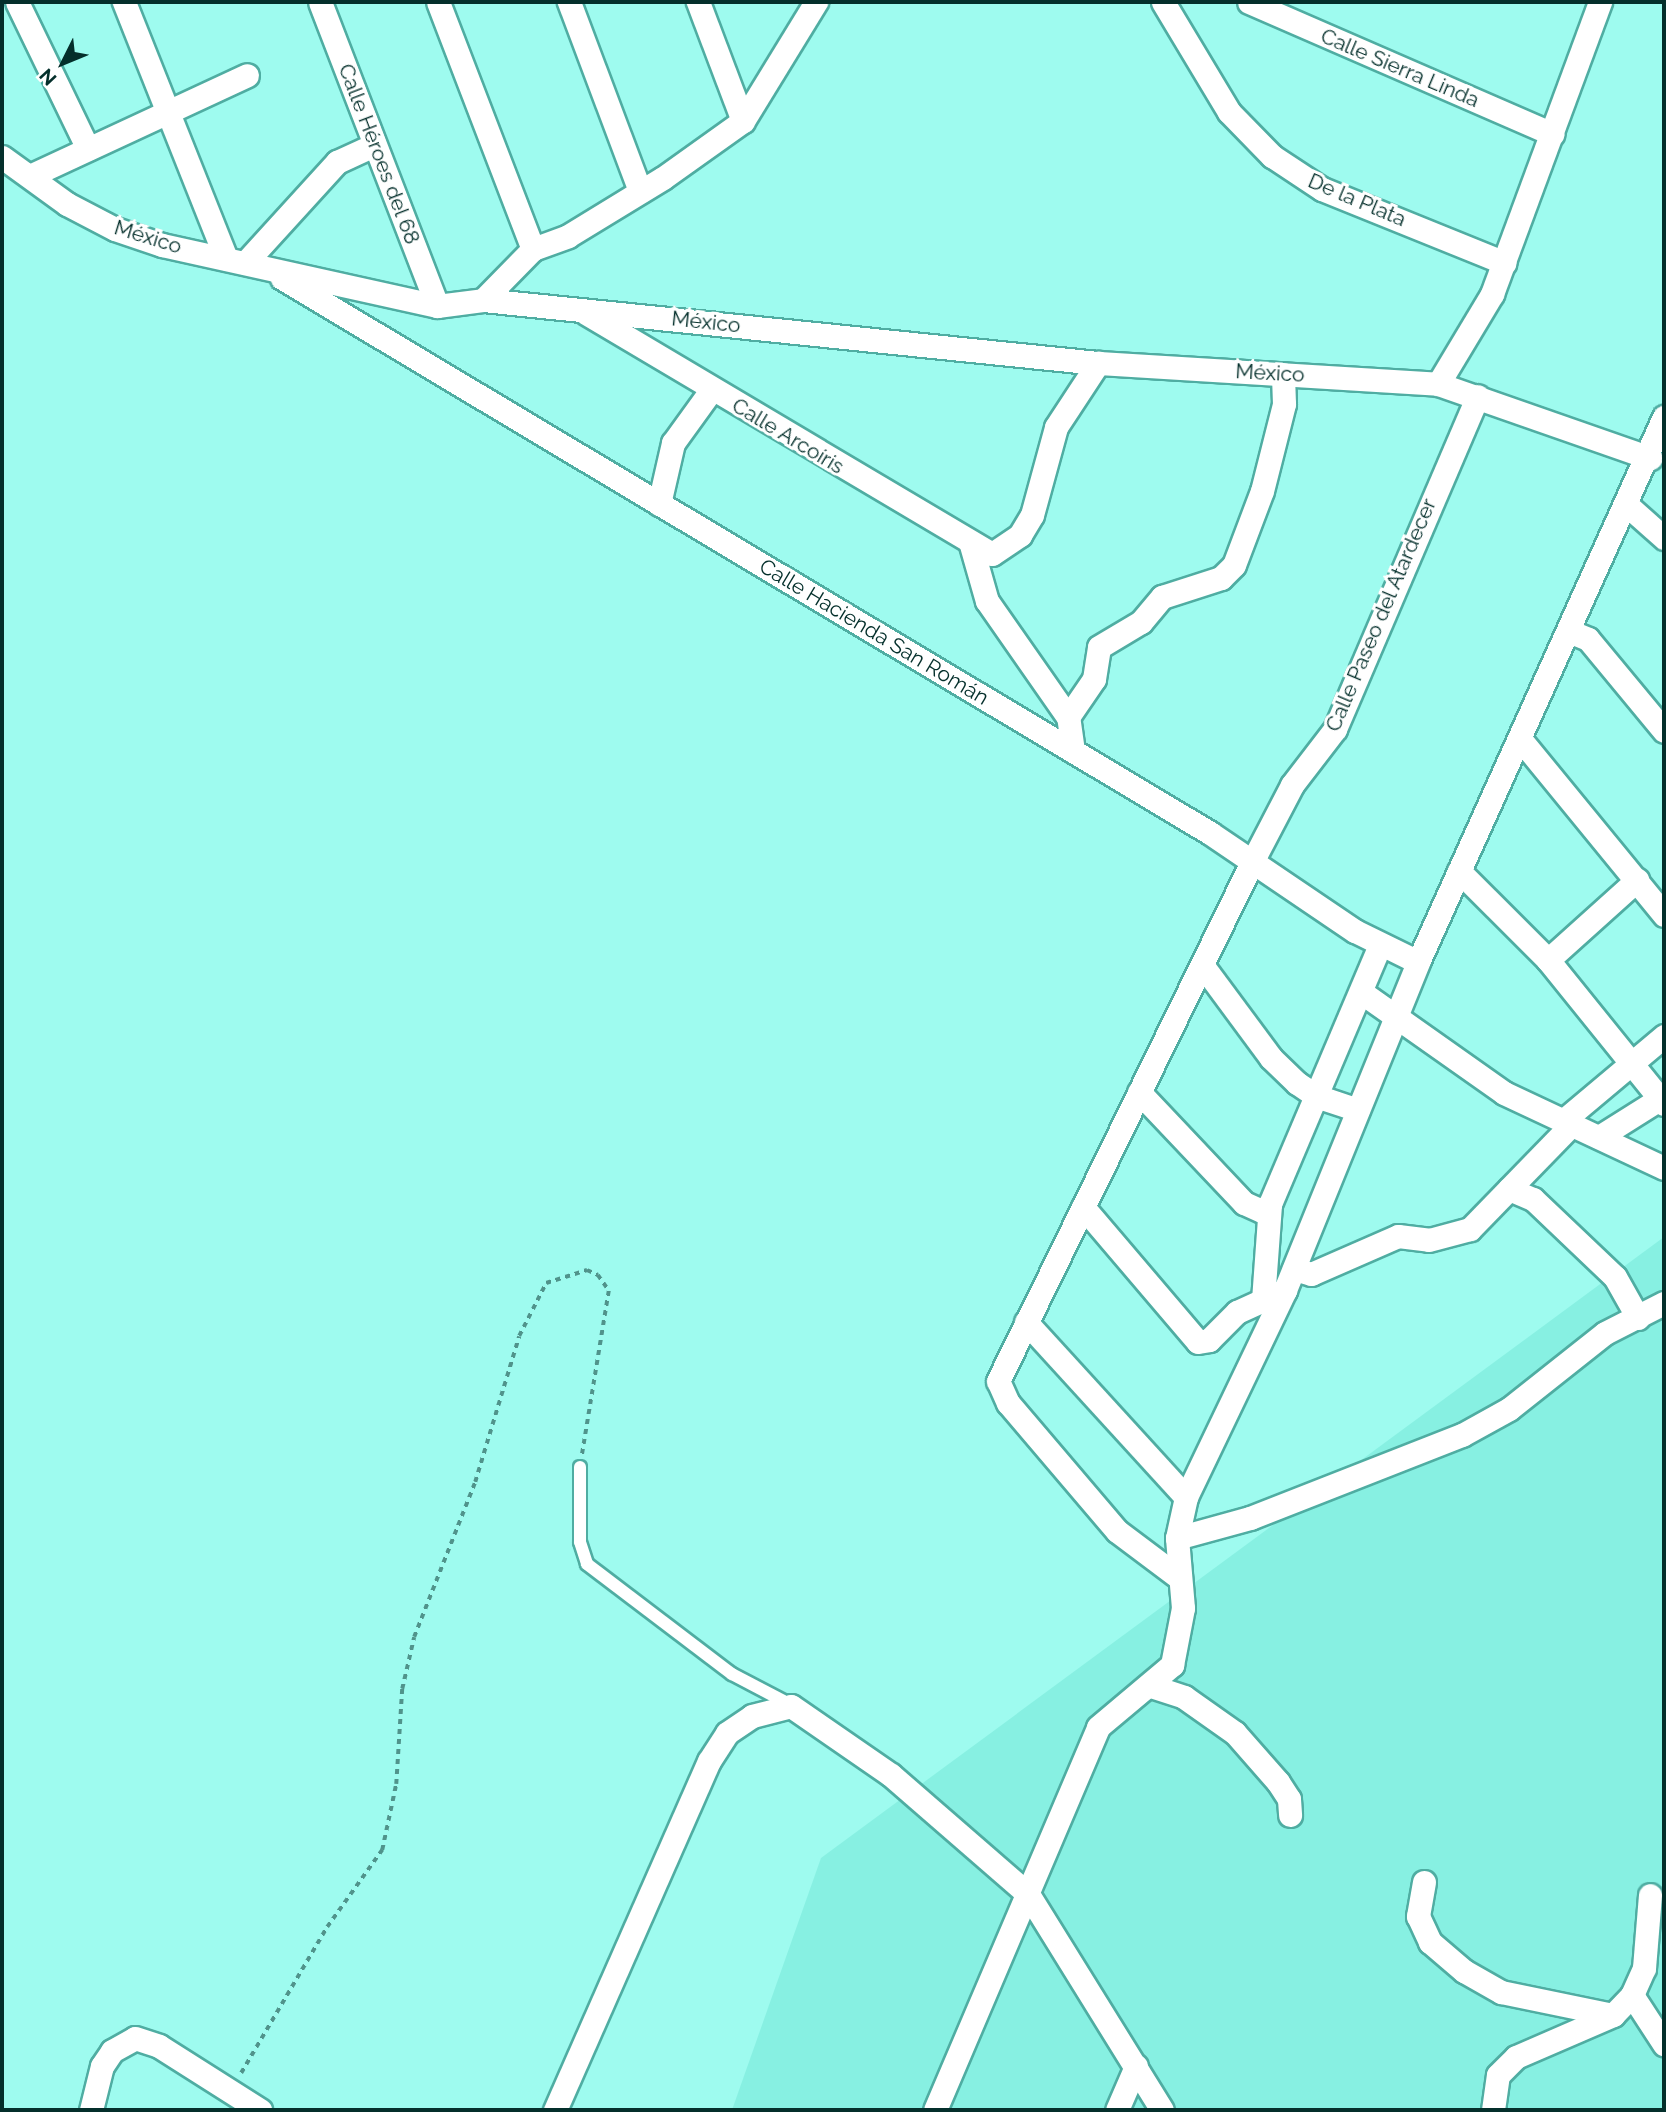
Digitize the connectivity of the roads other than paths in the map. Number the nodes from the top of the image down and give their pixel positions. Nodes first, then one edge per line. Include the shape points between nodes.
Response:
1 (17, 2) edge
2 (124, 2) edge
3 (320, 2) edge
4 (438, 2) edge
5 (569, 2) edge
6 (698, 2) edge
7 (815, 2) edge
8 (1163, 2) edge
9 (1249, 2) edge
10 (1600, 2) edge
11 (247, 75) dead end
12 (167, 113) junction
13 (743, 121) junction
14 (1552, 134) junction
15 (374, 145) junction
16 (88, 149) junction
17 (2, 157) edge
18 (32, 175) junction
19 (640, 191) junction
20 (533, 249) junction
21 (235, 261) junction
22 (1505, 263) junction
23 (267, 269) junction
24 (483, 300) junction
25 (437, 306) junction
26 (581, 310) junction
27 (1098, 363) junction
28 (1283, 374) junction
29 (1438, 384) junction
30 (712, 389) junction
31 (1478, 396) junction
32 (1664, 417) edge
33 (1650, 458) junction
34 (659, 503) junction
35 (1628, 506) junction
36 (1664, 538) edge
37 (971, 545) junction
38 (1571, 632) junction
39 (1068, 717) junction
40 (1664, 731) edge
41 (1521, 740) junction
42 (1073, 751) junction
43 (1252, 862) junction
44 (1459, 871) junction
45 (1637, 880) junction
46 (1664, 915) edge
47 (1380, 945) junction
48 (1548, 960) junction
49 (1419, 962) junction
50 (1203, 966) junction
51 (1361, 992) junction
52 (1396, 1016) junction
53 (1664, 1036) edge
54 (1633, 1065) junction
55 (1139, 1092) junction
56 (1316, 1096) junction
57 (1663, 1100) edge
58 (1358, 1110) junction
59 (1568, 1122) junction
60 (1599, 1137) junction
61 (1664, 1168) edge
62 (1509, 1189) junction
63 (1270, 1204) junction
64 (1083, 1207) junction
65 (1289, 1279) junction
66 (1263, 1300) junction
67 (1664, 1303) edge
68 (1638, 1318) junction
69 (1026, 1322) junction
70 (580, 1467) road end
71 (1186, 1497) junction
72 (1177, 1538) junction
73 (1177, 1576) junction
74 (1151, 1686) junction
75 (791, 1706) junction
76 (1290, 1815) dead end
77 (1424, 1882) dead end
78 (1028, 1894) junction
79 (1650, 1895) dead end
80 (1632, 1995) junction
81 (1613, 2015) junction
82 (1664, 2044) edge
83 (1136, 2066) junction
84 (91, 2110) edge
85 (260, 2110) edge
86 (555, 2110) edge
87 (935, 2110) edge
88 (1117, 2110) edge
89 (1162, 2110) edge
90 (1493, 2110) edge

1 - 16 street
2 - 12 street
3 - 15 street, Calle Héroes del 68
4 - 20 street
5 - 19 street
6 - 13 street
7 - 13 street
8 - 22 street, De la Plata via 1229,112 1272,156 1322,188
9 - 14 street, Calle Sierra Linda
10 - 14 street
11 - 12 street
12 - 16 street
12 - 21 street
13 - 19 street
14 - 22 street
15 - 21 street via 337,162
15 - 25 street, Calle Héroes del 68
16 - 18 street
17 - 18 street, México
18 - 21 street, México via 67,204 114,229
19 - 20 street via 568,236
20 - 24 street
21 - 23 street, México
22 - 29 street via 1480,321
23 - 25 street, México
23 - 34 street, Calle Hacienda San Román
24 - 25 street, México
24 - 26 street, México
26 - 27 street, México
26 - 30 street, Calle Arcoíris
27 - 28 street, México
27 - 37 street, Calle Arcoíris via 1056,427 1032,515 1020,535 999,553
28 - 29 street, México
28 - 39 street via 1284,404 1262,491 1234,565 1222,578 1162,597 1141,622 1111,635 1100,647 1094,679
29 - 31 street, México
30 - 34 street via 673,443
30 - 37 street, Calle Arcoíris
31 - 33 street, México
31 - 43 street, Calle Paseo del Atardecer via 1335,729 1292,785
32 - 33 street
33 - 35 street
34 - 42 street, Calle Hacienda San Román
35 - 36 street
35 - 38 street
37 - 39 street via 987,601
38 - 40 street via 1588,639
38 - 41 street
39 - 42 street
41 - 44 street
41 - 45 street
42 - 43 street
43 - 47 street
43 - 50 street, Calle Paseo del Atardecer
44 - 48 street
44 - 49 street
45 - 46 street
45 - 48 street
47 - 49 street
47 - 51 street
48 - 54 street
49 - 52 street
50 - 55 street, Calle Paseo del Atardecer
50 - 56 street via 1271,1058
51 - 52 street
51 - 56 street
52 - 58 street
52 - 59 street via 1495,1087
53 - 54 street
54 - 57 street
54 - 59 street
55 - 63 street via 1244,1203 1262,1211
55 - 64 street, Calle Paseo del Atardecer
56 - 58 street
56 - 63 street
57 - 60 street
58 - 65 street
59 - 60 street
59 - 62 street
60 - 61 street
62 - 65 street via 1470,1228 1429,1240 1398,1236
62 - 68 street via 1534,1199 1615,1277
63 - 66 street
64 - 66 street via 1198,1342
64 - 69 street, Calle Paseo del Atardecer
65 - 66 street
65 - 71 street
67 - 68 street
68 - 72 street via 1605,1333 1509,1409 1462,1435 1250,1518
69 - 71 street
69 - 73 street, Calle Paseo del Atardecer via 999,1381 1007,1403 1117,1531
70 - 75 lane via 580,1542 587,1564 732,1674
71 - 72 street
72 - 73 street
73 - 74 street via 1183,1608 1181,1639 1172,1665
74 - 76 street via 1184,1697 1235,1733 1278,1782 1289,1799
74 - 78 street via 1098,1727
75 - 78 street via 891,1774
75 - 86 street via 752,1716 727,1733 709,1761
77 - 81 street via 1418,1916 1430,1942 1464,1971 1501,1992
78 - 83 street
78 - 87 street
79 - 80 street via 1644,1968
80 - 81 street
80 - 82 street
81 - 90 street via 1516,2057 1497,2075
83 - 88 street
83 - 89 street
84 - 85 street via 102,2066 112,2052 135,2038 159,2046

